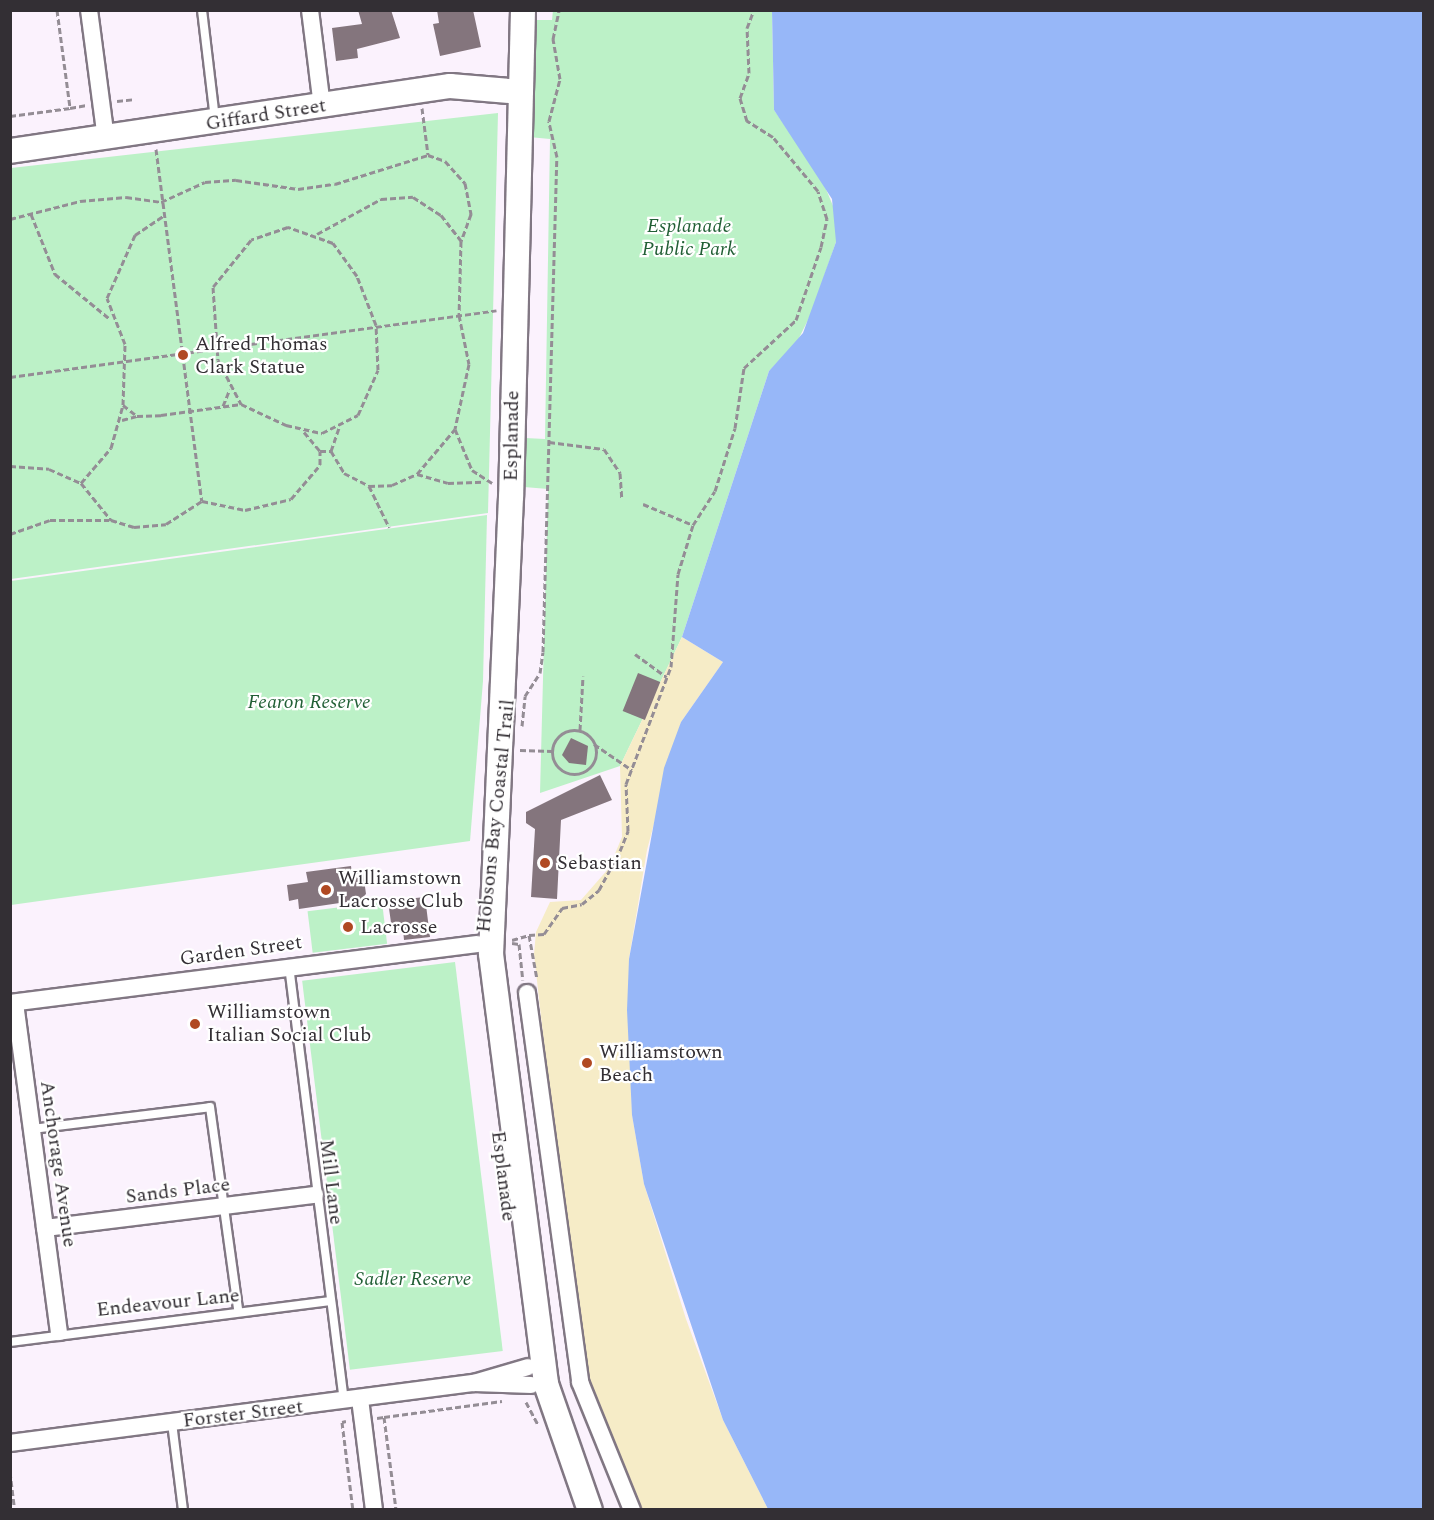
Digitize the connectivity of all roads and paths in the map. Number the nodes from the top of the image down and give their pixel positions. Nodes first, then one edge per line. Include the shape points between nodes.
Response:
1 (57, 10) edge
2 (89, 10) edge
3 (202, 10) edge
4 (310, 10) edge
5 (523, 10) edge
6 (559, 10) edge
7 (754, 10) edge
8 (521, 92) junction
9 (420, 93) junction
10 (135, 99) dead end
11 (101, 103) junction
12 (322, 106) junction
13 (70, 108) junction
14 (10, 116) edge
15 (216, 123) junction
16 (154, 132) junction
17 (106, 139) junction
18 (10, 151) edge
19 (428, 155) junction
20 (161, 202) junction
21 (32, 214) junction
22 (163, 216) junction
23 (10, 219) edge
24 (315, 235) junction
25 (461, 241) junction
26 (514, 307) junction
27 (459, 315) junction
28 (111, 320) junction
29 (376, 326) junction
30 (216, 350) junction
31 (183, 355) junction
32 (128, 362) junction
33 (10, 377) edge
34 (230, 389) junction
35 (241, 404) junction
36 (123, 405) junction
37 (223, 406) junction
38 (191, 411) junction
39 (137, 416) junction
40 (121, 420) junction
41 (340, 427) junction
42 (454, 429) junction
43 (303, 430) junction
44 (548, 442) junction
45 (320, 452) junction
46 (331, 452) junction
47 (10, 466) edge
48 (417, 474) junction
49 (484, 482) junction
50 (81, 483) junction
51 (369, 486) junction
52 (511, 488) junction
53 (622, 499) dead end
54 (202, 501) junction
55 (643, 504) dead end
56 (111, 520) junction
57 (693, 525) junction
58 (389, 527) dead end
59 (10, 534) edge
60 (635, 654) dead end
61 (583, 676) dead end
62 (667, 677) junction
63 (522, 729) dead end
64 (580, 730) junction
65 (521, 740) dead end
66 (594, 744) junction
67 (520, 750) junction
68 (552, 751) junction
69 (519, 762) dead end
70 (632, 770) junction
71 (529, 934) junction
72 (498, 941) junction
73 (289, 966) junction
74 (532, 986) junction
75 (13, 1003) edge
76 (32, 1129) junction
77 (315, 1195) junction
78 (224, 1206) junction
79 (45, 1228) junction
80 (330, 1301) junction
81 (238, 1309) junction
82 (59, 1332) junction
83 (10, 1342) edge
84 (530, 1378) junction
85 (352, 1400) junction
86 (508, 1401) dead end
87 (384, 1418) dead end
88 (172, 1423) junction
89 (542, 1435) dead end
90 (10, 1443) edge
91 (10, 1472) edge
92 (15, 1509) edge
93 (183, 1509) edge
94 (374, 1509) edge
95 (590, 1509) edge
96 (632, 1509) edge

1 - 13 path
2 - 11 street
3 - 15 lane
4 - 12 street
5 - 8 street, Esplanade
6 - 44 path, Hobsons Bay Coastal Trail via 553,39 560,79 549,121 557,157
7 - 57 path via 747,28 749,73 740,98 747,121 773,137 818,191 827,219 796,320 744,368 735,428 719,480
8 - 9 street, Giffard Street via 463,86
8 - 26 street, Esplanade
9 - 12 street, Giffard Street
9 - 19 path
10 - 11 path
11 - 13 path
11 - 17 street
12 - 15 street, Giffard Street
13 - 14 path
15 - 16 street, Giffard Street
16 - 17 street, Giffard Street
16 - 20 path
17 - 18 street, Giffard Street
19 - 20 path via 335,184 298,189 236,180 205,182
19 - 25 path via 445,161 465,183 471,214
20 - 21 path via 126,197 80,201
20 - 22 path
21 - 23 path
21 - 28 path via 55,274
22 - 28 path via 135,235 116,270 107,298
22 - 31 path
24 - 25 path via 381,199 413,197 441,215
24 - 29 path via 333,243 348,260
24 - 30 path via 288,227 251,240 230,261 213,287
25 - 27 path
26 - 27 path
26 - 52 street, Esplanade
27 - 29 path
27 - 42 path via 469,364
28 - 32 path via 125,344
29 - 30 path
29 - 41 path via 378,370 369,398 358,415
30 - 31 path
30 - 34 path
31 - 32 path
31 - 38 path
32 - 33 path
32 - 36 path
34 - 35 path
34 - 37 path
35 - 37 path
35 - 43 path
36 - 39 path
36 - 40 path
37 - 38 path
38 - 39 path
38 - 54 path
39 - 40 path
40 - 50 path via 101,464
41 - 43 path
41 - 46 path
42 - 48 path
42 - 49 path
43 - 45 path
44 - 53 path via 604,448 620,473
44 - 63 path, Hobsons Bay Coastal Trail via 543,652 540,674 525,696
45 - 46 path
45 - 54 path via 320,465 291,499 245,510
46 - 51 path via 344,473
47 - 50 path via 49,469
48 - 49 path via 448,483
48 - 51 path via 392,485
49 - 52 path
50 - 56 path
51 - 58 path
52 - 72 street, Esplanade via 491,862
54 - 56 path via 166,524 134,527
55 - 57 path
56 - 59 path via 50,520
57 - 62 path via 678,574
60 - 62 path
61 - 64 path
62 - 70 path
64 - 66 path
64 - 68 path via 564,732
65 - 67 path, Hobsons Bay Coastal Trail
66 - 68 path via 591,765 576,773 558,766
66 - 70 path
67 - 68 path
67 - 69 path, Hobsons Bay Coastal Trail
70 - 71 path via 626,784 628,831 599,890 582,904 562,908 544,934
71 - 72 path
71 - 74 path
72 - 73 street, Garden Street
72 - 74 path via 519,944
72 - 84 street, Esplanade
73 - 75 street, Garden Street
73 - 77 lane, Mill Lane
74 - 96 street via 580,1382
75 - 76 street, Anchorage Avenue
76 - 78 lane via 210,1107
76 - 79 street, Anchorage Avenue
77 - 78 street, Sands Place
77 - 80 lane, Mill Lane
78 - 79 street, Sands Place
78 - 81 lane
79 - 82 street, Anchorage Avenue
80 - 81 lane, Endeavour Lane
80 - 85 lane, Mill Lane
81 - 82 lane, Endeavour Lane
82 - 83 lane, Endeavour Lane
84 - 85 street, Forster Street
84 - 89 path via 528,1403
84 - 95 street, Esplanade
85 - 88 street, Forster Street
85 - 94 street
86 - 87 path
88 - 90 street, Forster Street
88 - 93 lane
91 - 92 path

